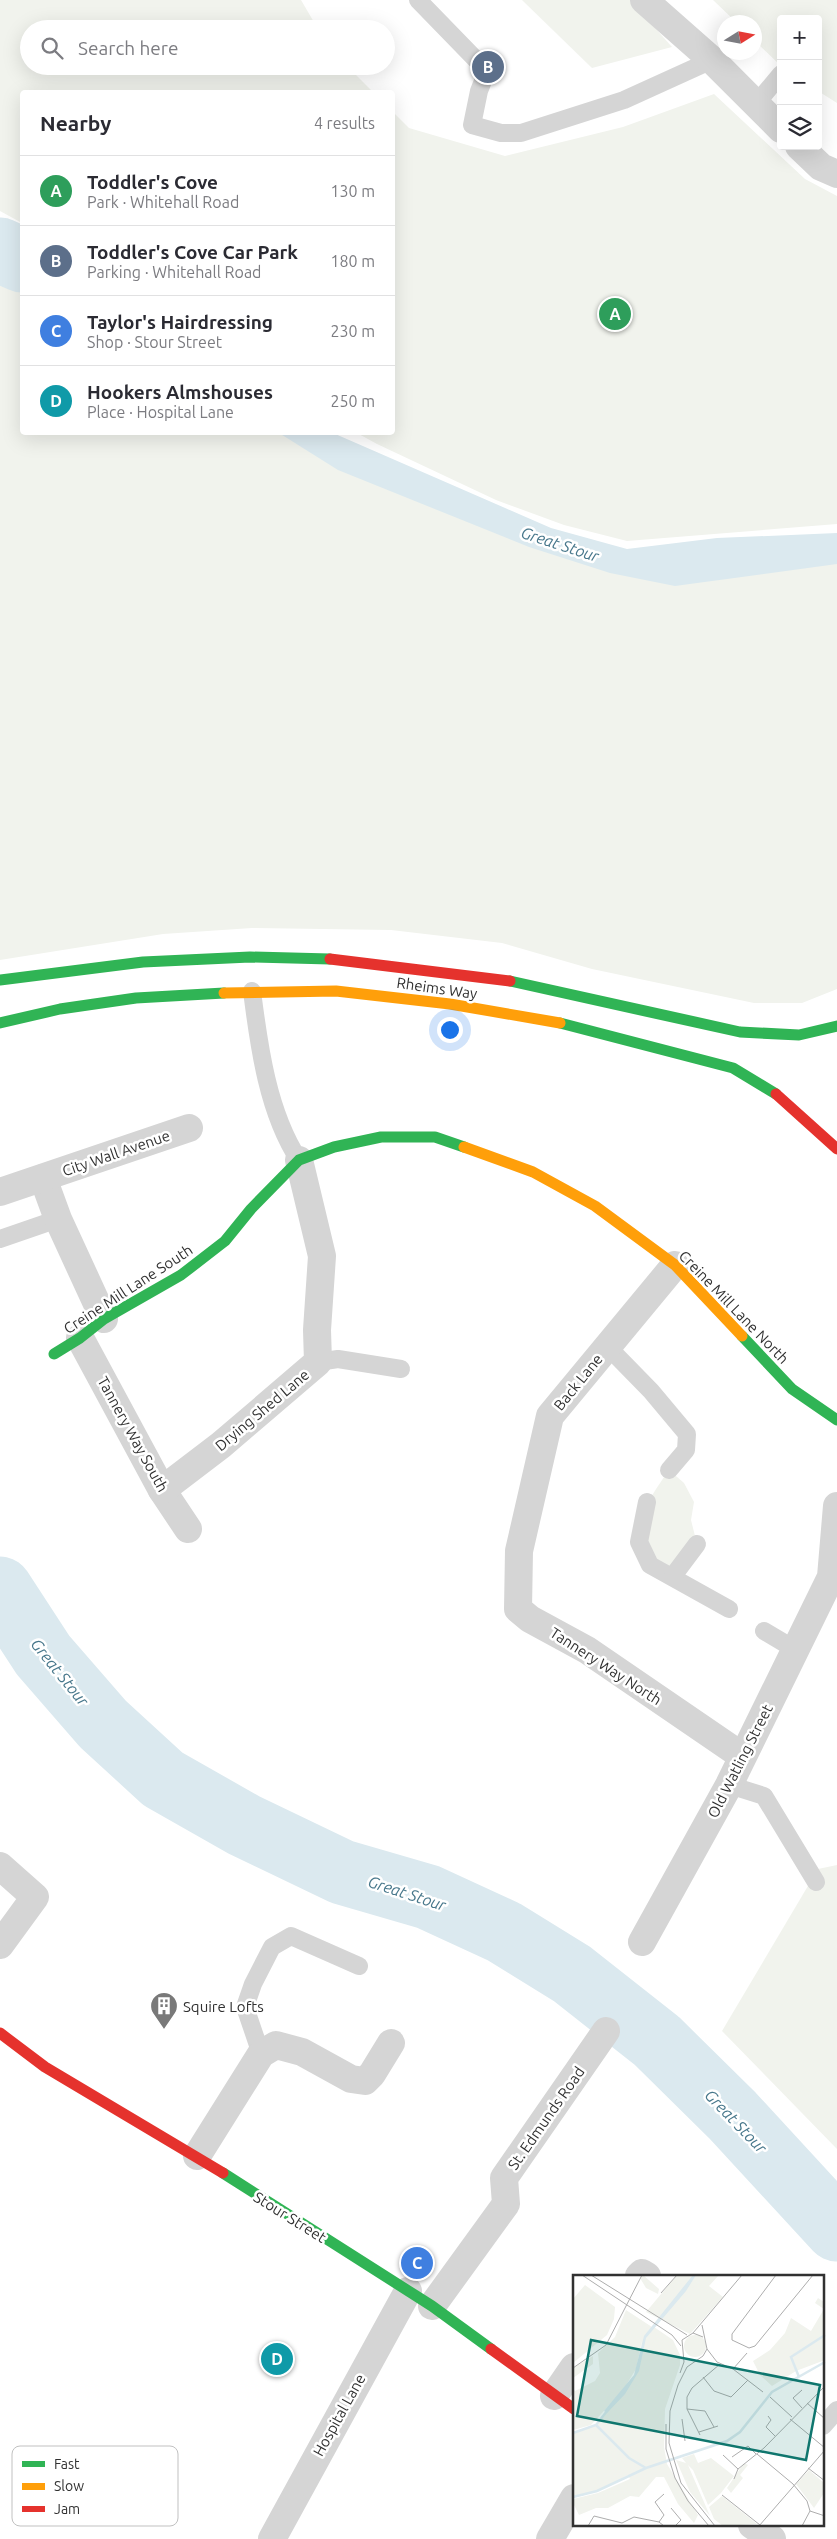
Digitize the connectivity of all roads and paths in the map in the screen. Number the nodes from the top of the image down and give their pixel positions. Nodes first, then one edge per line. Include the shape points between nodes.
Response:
1 (418, 0) edge
2 (644, 0) edge
3 (712, 60) junction
4 (777, 79) edge
5 (755, 105) junction
6 (777, 125) edge
7 (803, 150) edge
8 (837, 174) edge
9 (0, 980) edge
10 (252, 992) junction
11 (0, 1023) edge
12 (837, 1026) edge
13 (189, 1128) dead end
14 (837, 1149) edge
15 (299, 1160) junction
16 (43, 1178) junction
17 (0, 1192) edge
18 (58, 1219) junction
19 (0, 1239) edge
20 (675, 1266) junction
21 (104, 1319) junction
22 (80, 1338) junction
23 (607, 1346) junction
24 (54, 1354) dead end
25 (318, 1362) junction
26 (401, 1368) dead end
27 (837, 1420) edge
28 (669, 1470) dead end
29 (162, 1490) junction
30 (647, 1502) dead end
31 (837, 1506) edge
32 (188, 1528) dead end
33 (697, 1544) dead end
34 (519, 1551) joint
35 (673, 1576) junction
36 (834, 1579) edge
37 (729, 1609) dead end
38 (764, 1631) dead end
39 (796, 1650) junction
40 (742, 1756) junction
41 (729, 1785) junction
42 (0, 1866) edge
43 (816, 1882) dead end
44 (642, 1942) dead end
45 (0, 1945) edge
46 (359, 1966) dead end
47 (606, 2031) dead end
48 (0, 2033) edge
49 (391, 2043) dead end
50 (261, 2054) junction
51 (196, 2156) junction
52 (408, 2291) junction
53 (432, 2306) junction
54 (573, 2371) edge
55 (564, 2403) edge
56 (837, 2410) edge
57 (824, 2425) edge
58 (573, 2500) edge
59 (744, 2526) edge
60 (753, 2526) edge
61 (272, 2539) edge
62 (550, 2539) edge
63 (737, 2539) edge
64 (772, 2539) edge

1 - 3 lane via 487,71 472,125 501,133 521,133 624,100
2 - 3 street
3 - 5 street
4 - 5 lane
5 - 6 street
7 - 8 street via 821,167
9 - 12 main road, Rheims Way via 143,962 250,957 346,959 494,978 740,1032 798,1035
10 - 11 main road, Rheims Way via 136,998 60,1009
10 - 14 main road, Rheims Way via 336,991 450,1004 544,1019 692,1056 733,1068 756,1080 804,1115
10 - 15 lane via 266,1074 285,1139
13 - 16 street, City Wall Avenue
15 - 20 main road, Creine Mill Lane North via 334,1147 381,1137 435,1137 533,1172 595,1206
15 - 21 main road, Creine Mill Lane South via 225,1241 182,1275
15 - 25 street, Drying Shed Lane via 322,1256
16 - 17 street, City Wall Avenue
16 - 18 street, City Wall Avenue
18 - 19 lane
18 - 21 street, City Wall Avenue
20 - 23 street, Back Lane
20 - 27 main road, Creine Mill Lane North via 792,1389
21 - 22 main road, Creine Mill Lane South
22 - 24 main road, Creine Mill Lane South
22 - 29 street, Tannery Way South
23 - 28 lane via 652,1391 687,1434 686,1450
23 - 34 street, Back Lane via 550,1416
25 - 26 lane via 338,1359
25 - 29 street, Drying Shed Lane via 221,1445
29 - 32 street, Tannery Way South
30 - 35 lane via 639,1542 650,1565
31 - 36 street, Old Watling Street
33 - 35 lane
34 - 40 street, Tannery Way North via 518,1609 587,1650
35 - 37 lane
36 - 39 street, Old Watling Street
38 - 39 lane
39 - 40 street, Old Watling Street
40 - 41 street, Old Watling Street
41 - 43 lane via 764,1796
41 - 44 street, Old Watling Street
42 - 45 street via 35,1897
46 - 50 lane via 291,1936 272,1947 245,2007
47 - 53 street, St. Edmunds Road via 504,2178 506,2204
48 - 51 main road, Stour Street via 45,2067
49 - 50 street via 365,2081 351,2079 302,2052 276,2045
50 - 51 street
51 - 52 main road, Stour Street
52 - 53 main road, Stour Street
52 - 61 street, Hospital Lane
53 - 55 main road, Stour Street
54 - 55 street
56 - 57 lane
58 - 62 street
59 - 63 street
60 - 64 street

